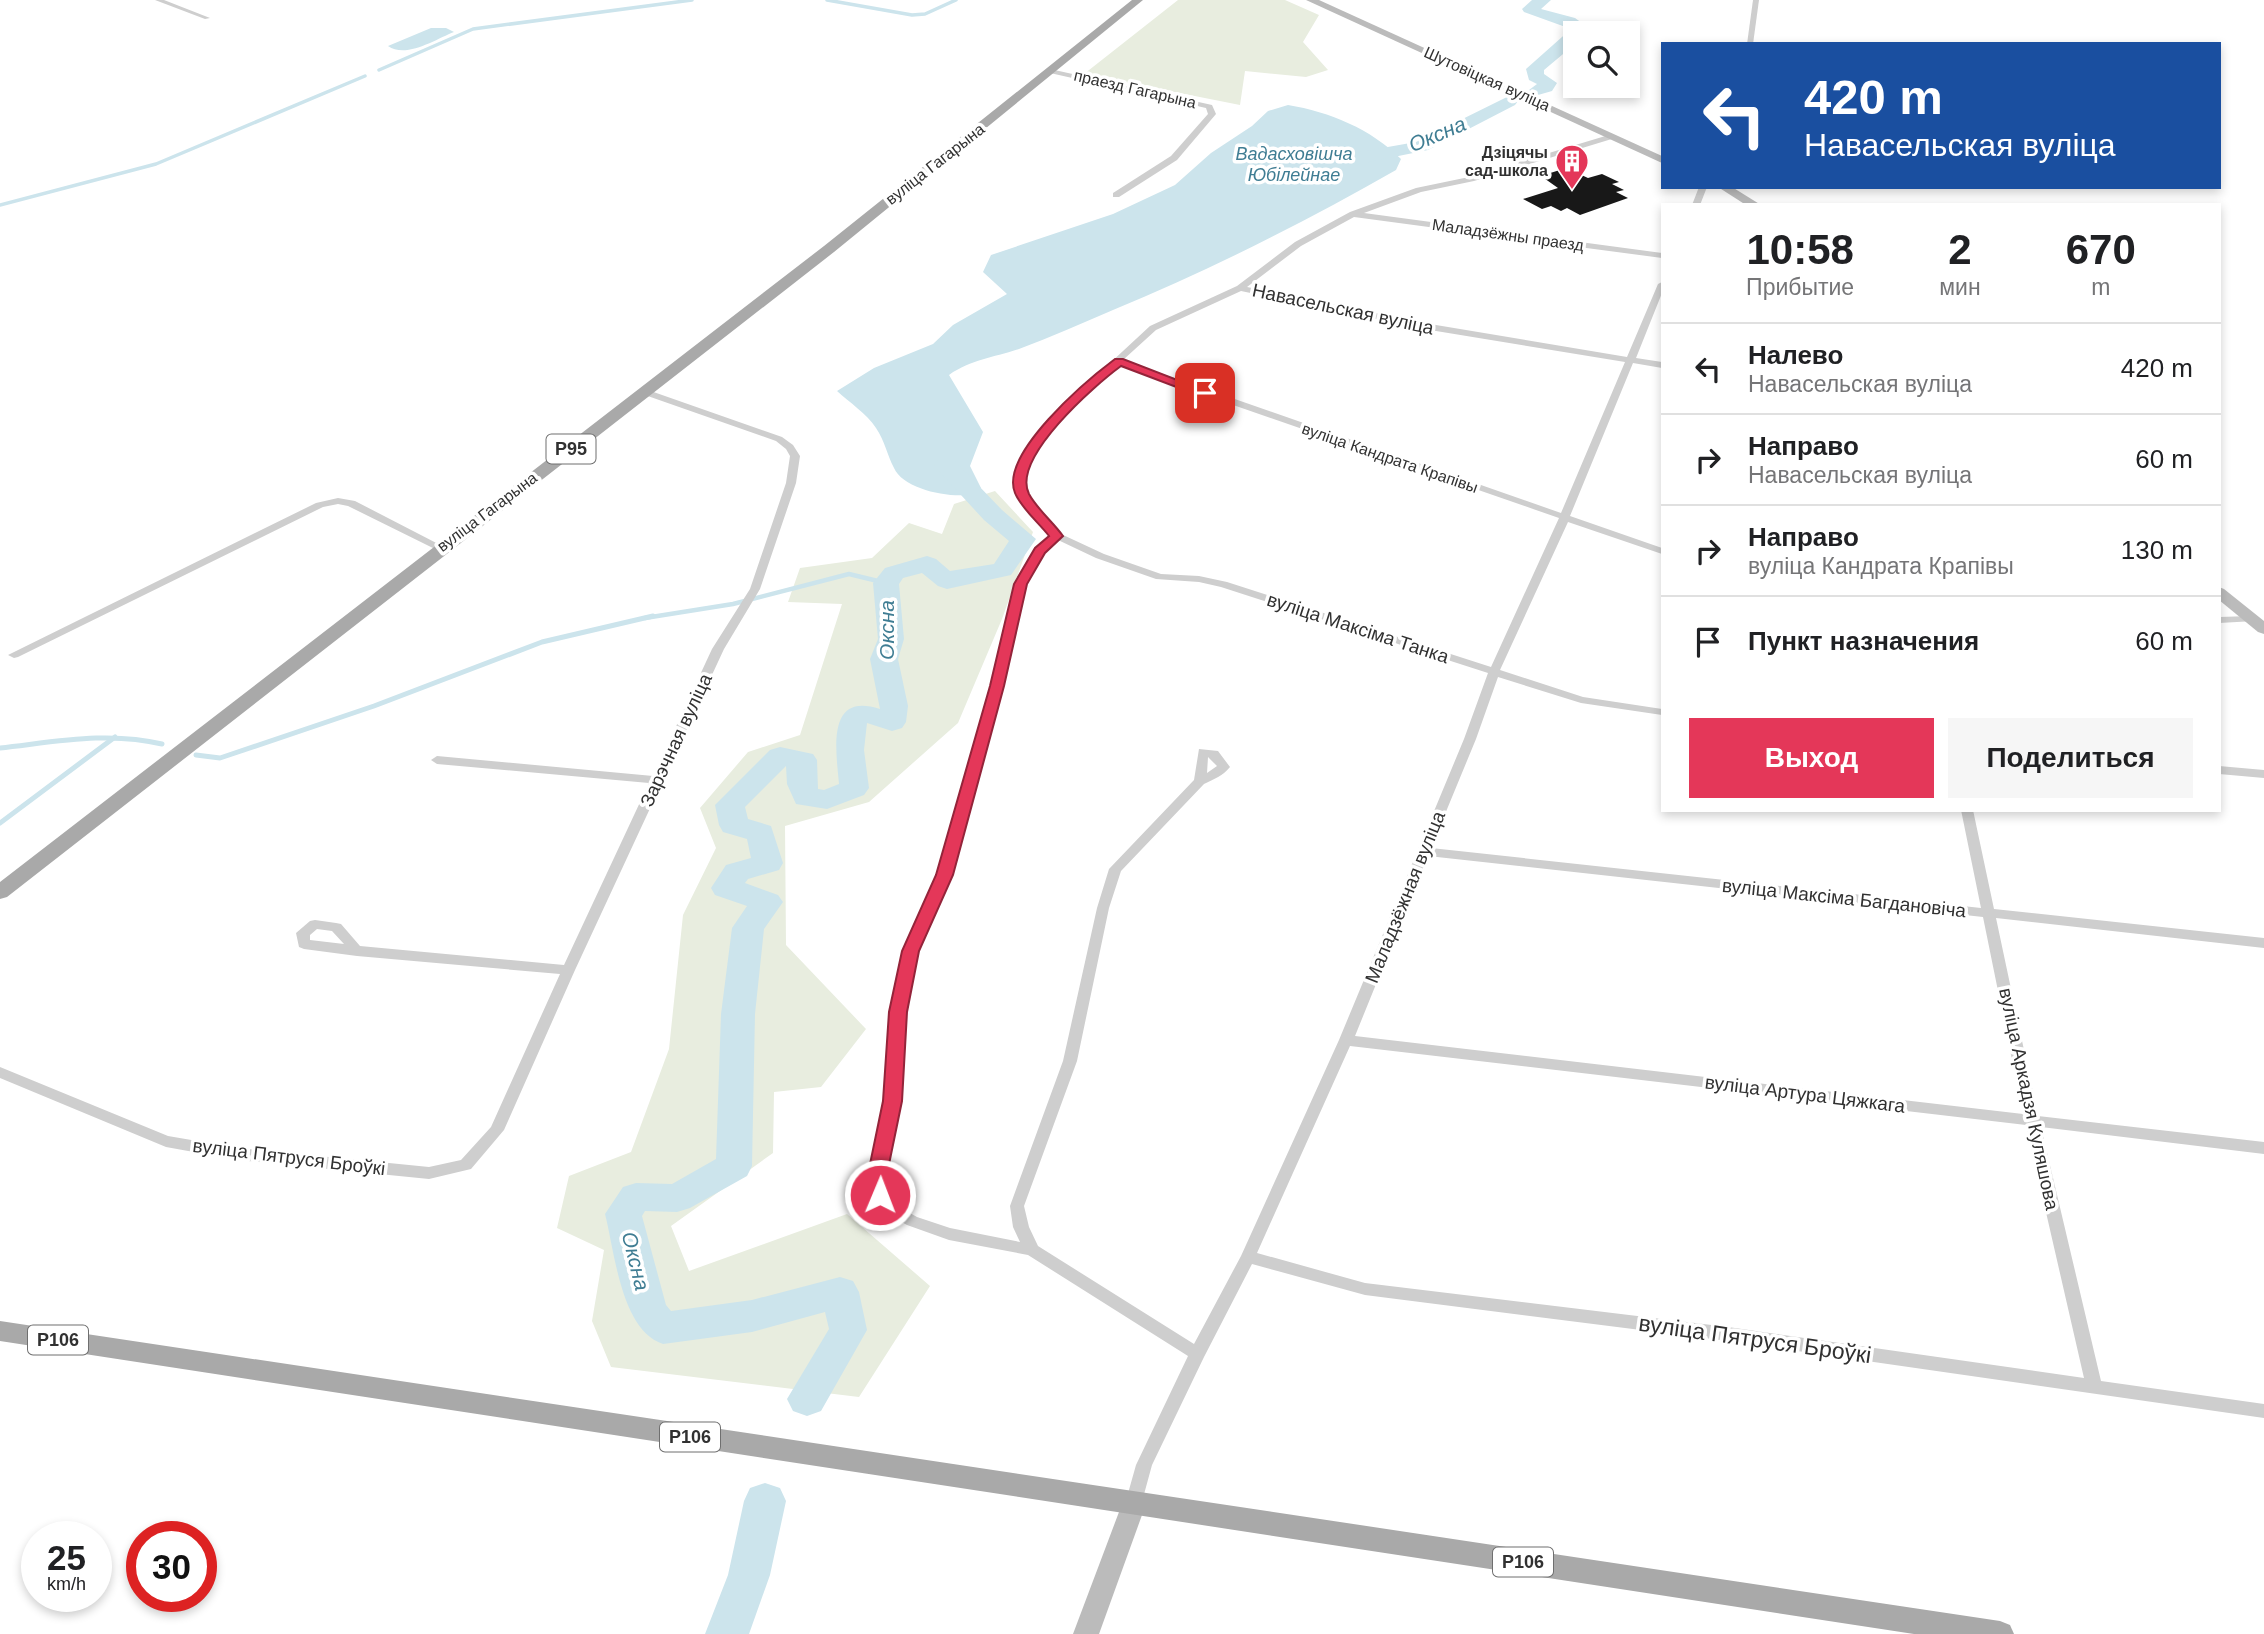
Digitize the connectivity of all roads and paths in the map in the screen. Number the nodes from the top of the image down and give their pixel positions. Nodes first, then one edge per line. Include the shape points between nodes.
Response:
1 (158, 0) edge
2 (1138, 0) edge
3 (1311, 0) edge
4 (1756, 0) edge
5 (207, 18) dead end
6 (1750, 42) edge
7 (1053, 71) junction
8 (1612, 136) junction
9 (1661, 160) edge
10 (1727, 189) edge
11 (1116, 195) dead end
12 (1751, 203) edge
13 (1353, 214) junction
14 (1661, 256) edge
15 (1661, 286) edge
16 (1240, 288) junction
17 (1630, 360) junction
18 (1119, 362) junction
19 (1661, 365) edge
20 (645, 392) junction
21 (1564, 518) junction
22 (1057, 536) junction
23 (441, 548) junction
24 (1661, 551) edge
25 (2221, 594) edge
26 (2251, 619) junction
27 (2221, 620) edge
28 (2264, 629) edge
29 (14, 655) dead end
30 (1493, 672) junction
31 (1661, 712) edge
32 (437, 760) dead end
33 (2221, 770) edge
34 (2264, 774) edge
35 (658, 780) junction
36 (1200, 781) dead end
37 (1967, 812) edge
38 (1423, 851) junction
39 (0, 892) edge
40 (1990, 914) junction
41 (2264, 943) edge
42 (356, 951) dead end
43 (568, 970) junction
44 (1346, 1040) junction
45 (0, 1072) edge
46 (2032, 1121) junction
47 (2264, 1148) edge
48 (466, 1165) joint
49 (1032, 1250) junction
50 (1248, 1257) junction
51 (0, 1331) edge
52 (1197, 1354) junction
53 (2094, 1386) junction
54 (2264, 1411) edge
55 (1134, 1504) junction
56 (1087, 1634) edge
57 (2000, 1634) edge

1 - 5 street
2 - 7 main road, вуліца Гагарына / Р95
3 - 8 main road, Шутовіцкая вуліца
4 - 6 street
7 - 11 street, праезд Гагарына via 1209,107 1212,114 1174,158
7 - 20 main road, вуліца Гагарына / Р95
8 - 9 main road, Шутовіцкая вуліца
8 - 13 street, Маладзёжны праезд via 1419,190
10 - 12 main road
13 - 14 street, Маладзёжны праезд
13 - 16 street, Маладзёжны праезд via 1298,244
15 - 17 street, Маладзёжная вуліца
16 - 17 street, Навасельская вуліца via 1430,327
16 - 18 street, Навасельская вуліца via 1153,328
17 - 19 street, Навасельская вуліца
17 - 21 street, Маладзёжная вуліца
18 - 21 street, вуліца Кандрата Крапівы
18 - 22 street, Навасельская вуліца via 1058,416 1019,477 1022,493
20 - 23 main road, вуліца Гагарына / Р95
20 - 35 street, Зарэчная вуліца via 779,439 795,456 791,484 755,589 718,649
21 - 24 street, вуліца Кандрата Крапівы
21 - 30 street, Маладзёжная вуліца
22 - 30 street, вуліца Максіма Танка via 1160,577 1223,584
22 - 49 street via 1040,550 1020,584 945,875 911,951 898,1012 892,1101 878,1169 880,1195 889,1208 912,1221 949,1234
23 - 29 street via 351,503 320,505
23 - 39 main road, вуліца Гагарына / Р95
25 - 26 main road
26 - 27 street
26 - 28 main road
30 - 31 street, вуліца Максіма Танка via 1581,700
30 - 38 street, Маладзёжная вуліца
32 - 35 street
33 - 34 street
35 - 43 street, Зарэчная вуліца
36 - 49 street via 1115,869 1070,1061 1017,1206
37 - 40 street, вуліца Аркадзя Куляшова
38 - 40 street, вуліца Максіма Багдановіча
38 - 44 street, Маладзёжная вуліца
40 - 41 street, вуліца Максіма Багдановіча
40 - 46 street, вуліца Аркадзя Куляшова
42 - 43 street
43 - 48 street, Зарэчная вуліца via 497,1130
44 - 46 street, вуліца Артура Цяжкага
44 - 50 street, Маладзёжная вуліца
45 - 48 street, вуліца Пятруся Броўкі via 166,1141 238,1154 429,1173
46 - 47 street, вуліца Артура Цяжкага
46 - 53 street, вуліца Аркадзя Куляшова
49 - 52 street
50 - 52 street, Маладзёжная вуліца
50 - 53 street, вуліца Пятруся Броўкі via 1365,1289
51 - 55 main road, Р106
52 - 55 street, Маладзёжная вуліца via 1144,1465
53 - 54 street, вуліца Пятруся Броўкі
55 - 56 main road
55 - 57 main road, Р106

